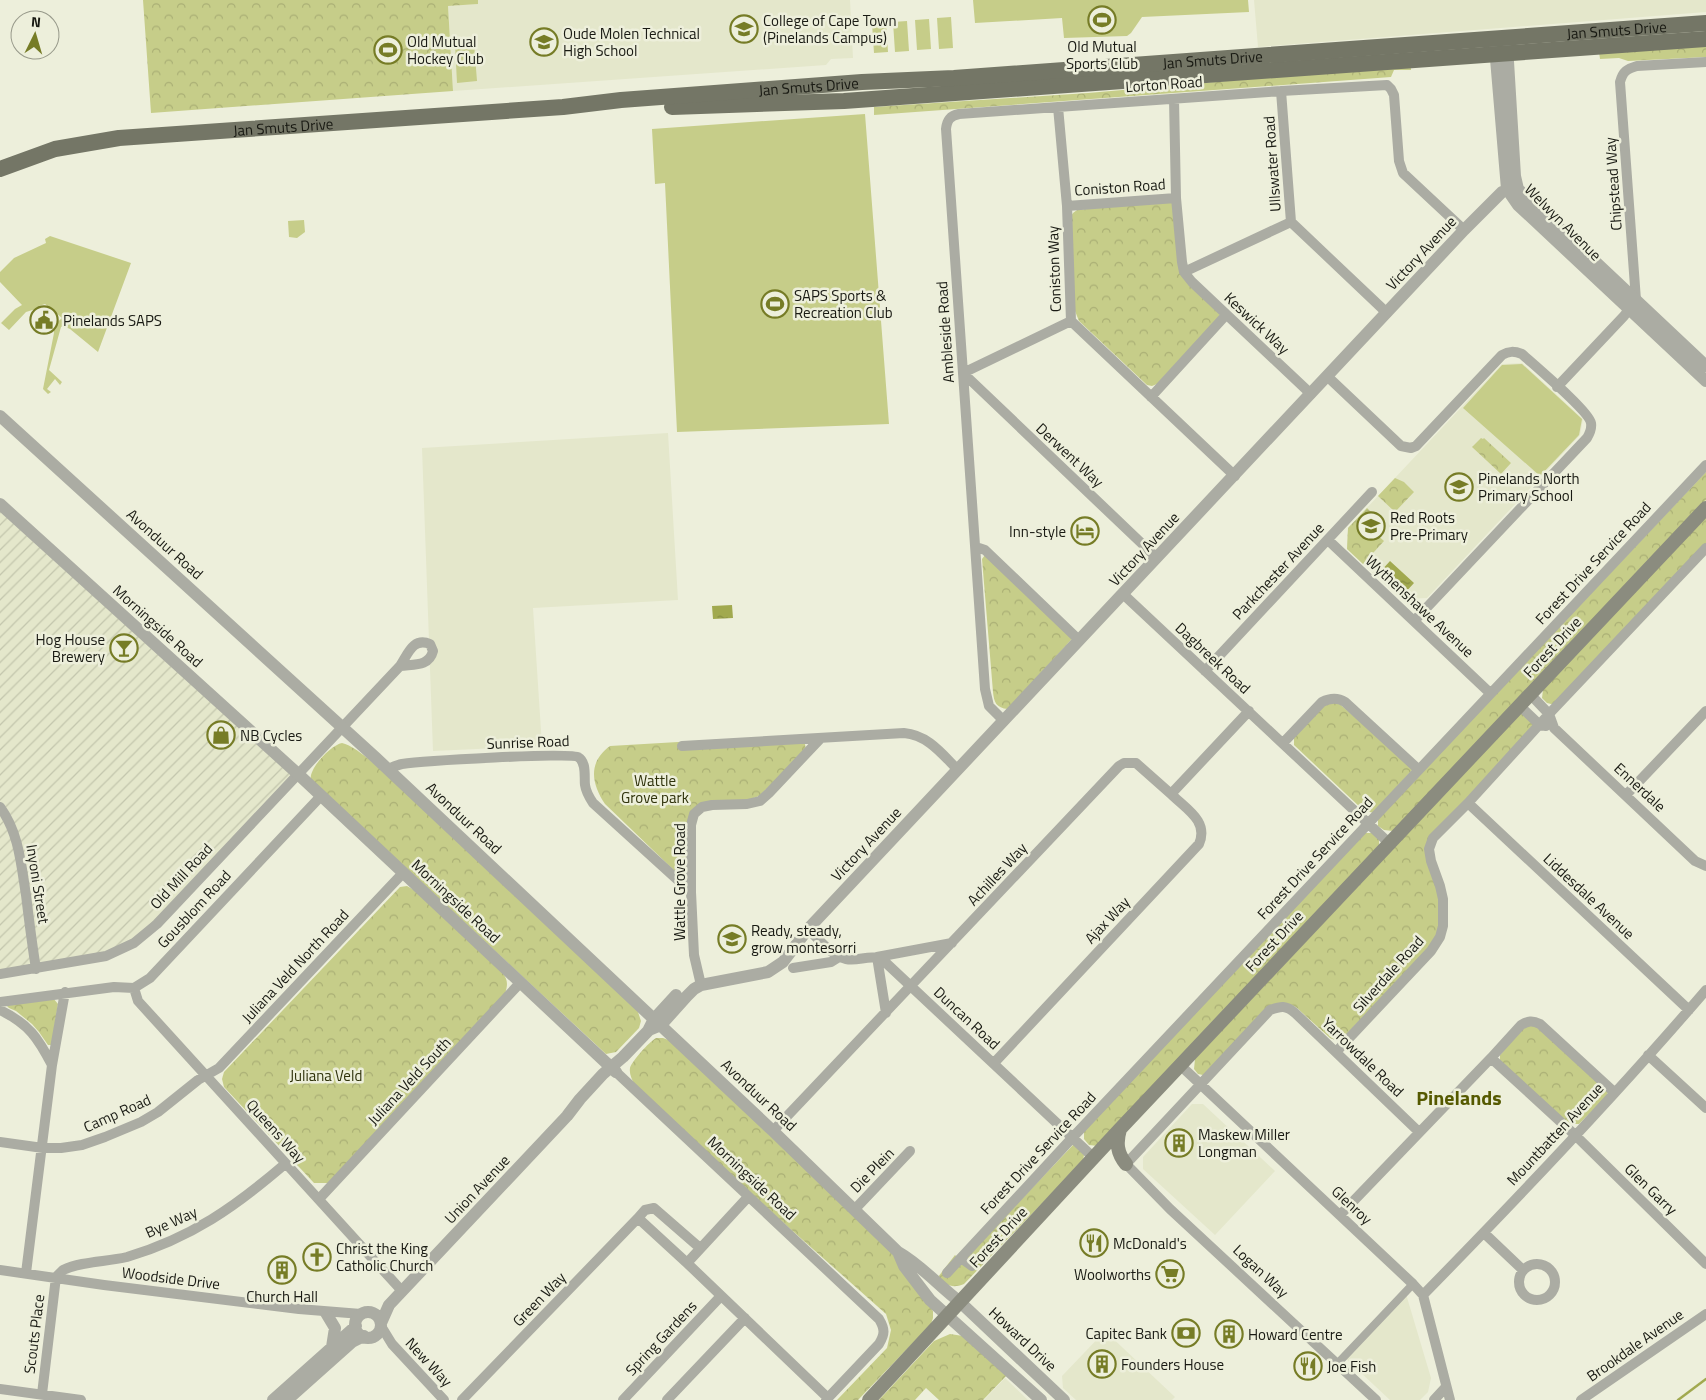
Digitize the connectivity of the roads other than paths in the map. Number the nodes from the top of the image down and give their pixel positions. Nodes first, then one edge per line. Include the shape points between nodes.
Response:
1 (1706, 24) edge
2 (1706, 39) edge
3 (1501, 46) junction
4 (1706, 62) edge
5 (1282, 91) junction
6 (1174, 99) junction
7 (1058, 107) junction
8 (952, 116) joint
9 (0, 169) edge
10 (1512, 188) junction
11 (1176, 198) junction
12 (1494, 201) junction
13 (1518, 205) junction
14 (1067, 206) junction
15 (1291, 222) junction
16 (1464, 230) junction
17 (1184, 272) junction
18 (1633, 304) junction
19 (1387, 313) junction
20 (1226, 315) junction
21 (1071, 321) junction
22 (1706, 366) edge
23 (963, 373) junction
24 (1328, 377) junction
25 (1706, 381) edge
26 (1557, 387) junction
27 (1310, 394) junction
28 (1151, 397) junction
29 (0, 416) edge
30 (1706, 465) edge
31 (1235, 476) junction
32 (1372, 492) dead end
33 (0, 504) edge
34 (1706, 508) edge
35 (1328, 540) junction
36 (976, 547) junction
37 (1706, 548) edge
38 (1158, 558) junction
39 (1123, 594) junction
40 (1415, 620) junction
41 (1080, 640) junction
42 (400, 666) dead end
43 (1205, 671) junction
44 (1490, 694) junction
45 (1530, 694) junction
46 (1520, 706) junction
47 (1706, 711) edge
48 (1248, 712) junction
49 (1550, 714) junction
50 (1004, 721) junction
51 (1540, 725) junction
52 (342, 727) junction
53 (1554, 728) junction
54 (820, 739) junction
55 (1283, 744) junction
56 (682, 746) dead end
57 (388, 769) junction
58 (1418, 769) junction
59 (958, 770) junction
60 (298, 774) junction
61 (1171, 794) junction
62 (1626, 795) junction
63 (321, 796) junction
64 (1468, 803) junction
65 (0, 807) edge
66 (1368, 824) junction
67 (1389, 843) junction
68 (1706, 866) edge
69 (403, 873) junction
70 (691, 892) junction
71 (808, 929) junction
72 (952, 943) junction
73 (839, 957) junction
74 (877, 957) junction
75 (36, 968) junction
76 (793, 968) dead end
77 (0, 974) edge
78 (700, 981) junction
79 (520, 983) junction
80 (911, 986) junction
81 (134, 988) junction
82 (1706, 990) edge
83 (65, 992) junction
84 (0, 1002) edge
85 (0, 1010) edge
86 (1689, 1010) junction
87 (886, 1012) junction
88 (655, 1025) junction
89 (1336, 1052) junction
90 (1648, 1054) junction
91 (1491, 1058) junction
92 (994, 1063) junction
93 (52, 1065) junction
94 (1180, 1065) junction
95 (613, 1069) junction
96 (206, 1076) junction
97 (1200, 1084) junction
98 (1614, 1092) junction
99 (1706, 1108) edge
100 (1120, 1129) junction
101 (774, 1131) junction
102 (1419, 1132) junction
103 (1575, 1135) junction
104 (1073, 1137) junction
105 (0, 1142) edge
106 (43, 1148) junction
107 (910, 1151) dead end
108 (1093, 1157) junction
109 (285, 1164) junction
110 (1126, 1164) junction
111 (748, 1197) junction
112 (319, 1199) junction
113 (855, 1209) junction
114 (1340, 1215) junction
115 (638, 1218) junction
116 (1484, 1233) junction
117 (700, 1248) junction
118 (898, 1252) junction
119 (961, 1258) junction
120 (687, 1263) junction
121 (1706, 1264) edge
122 (972, 1266) dead end
123 (0, 1270) edge
124 (1523, 1270) dead end
125 (26, 1273) junction
126 (947, 1273) dead end
127 (56, 1277) junction
128 (1413, 1284) junction
129 (402, 1291) junction
130 (1423, 1295) junction
131 (721, 1296) junction
132 (960, 1302) junction
133 (332, 1313) junction
134 (1706, 1314) edge
135 (947, 1316) junction
136 (744, 1318) junction
137 (368, 1325) junction
138 (335, 1351) junction
139 (1338, 1363) junction
140 (1446, 1387) junction
141 (0, 1389) edge
142 (44, 1397) edge
143 (827, 1399) edge
144 (81, 1400) edge
145 (273, 1400) edge
146 (287, 1400) edge
147 (444, 1400) edge
148 (462, 1400) edge
149 (623, 1400) edge
150 (667, 1400) edge
151 (869, 1400) edge
152 (1041, 1400) edge
153 (1064, 1400) edge
154 (1376, 1400) edge
155 (1434, 1400) edge
156 (1450, 1400) edge
157 (1581, 1400) edge

1 - 3 main road, Jan Smuts Drive
2 - 3 main road, Jan Smuts Drive
3 - 9 main road, Jan Smuts Drive via 862,82 119,138 55,149
3 - 10 street, Welwyn Avenue
4 - 18 street, Chipstead Way via 1636,66 1622,74
5 - 6 street, Lorton Road
5 - 15 street, Ullswater Road
5 - 16 street, Lorton Road via 1387,85 1394,95 1398,162 1403,173
6 - 7 street, Lorton Road
6 - 11 street
7 - 8 street, Lorton Road
7 - 14 street, Coniston Way
8 - 23 street, Ambleside Road via 946,129
10 - 12 street, Victory Avenue via 1502,192
10 - 13 street, Welwyn Avenue
10 - 18 street, Welwyn Avenue via 1522,194
11 - 14 street, Coniston Road
11 - 17 street
12 - 13 street via 1505,199
12 - 16 street, Victory Avenue
13 - 18 street, Welwyn Avenue
14 - 21 street, Coniston Way
15 - 17 street
15 - 19 street, Ullswater Road
16 - 19 street, Victory Avenue
17 - 20 street, Keswick Way
18 - 22 street, Welwyn Avenue
18 - 25 street, Welwyn Avenue
18 - 26 street
19 - 24 street, Victory Avenue
20 - 27 street, Keswick Way
20 - 28 street
21 - 23 street
21 - 28 street, Coniston Way
23 - 36 street, Ambleside Road
23 - 38 street, Derwent Way
24 - 26 street via 1401,446 1411,448 1508,352 1522,354
24 - 27 street, Victory Avenue
26 - 40 street via 1588,415 1591,430 1587,438
27 - 31 street, Victory Avenue
28 - 31 street, Coniston Way
29 - 52 street, Avonduur Road
30 - 44 street, Forest Drive Service Road
31 - 38 street, Victory Avenue
32 - 35 street, Parkchester Avenue
33 - 60 street, Morningside Road
34 - 45 main road, Forest Drive
35 - 40 street, Wythenshawe Avenue
35 - 43 street, Parkchester Avenue
36 - 41 street via 985,550
36 - 50 street, Ambleside Road via 986,698 989,706
37 - 49 street
38 - 39 street, Victory Avenue
39 - 41 street, Victory Avenue
39 - 43 street, Dagbreek Road
40 - 44 street, Wythenshawe Avenue
41 - 50 street, Victory Avenue
42 - 52 street, Old Mill Road
43 - 48 street, Dagbreek Road
44 - 58 street, Forest Drive Service Road
45 - 46 main road, Forest Drive
45 - 49 street
46 - 51 street
46 - 67 main road, Forest Drive
47 - 62 street
48 - 55 street, Dagbreek Road
48 - 61 street
49 - 51 street
49 - 53 street
50 - 59 street, Victory Avenue
51 - 53 street
51 - 64 street
52 - 57 street, Avonduur Road
52 - 60 street, Old Mill Road
53 - 62 street, Ennerdale
54 - 56 street
54 - 59 street via 914,734 931,744
54 - 70 street, Wattle Grove Road via 760,800 702,807 694,814 691,826
55 - 58 street via 1322,702 1340,699
55 - 66 street, Dagbreek Road
57 - 70 street, Sunrise Road via 401,764 576,755 584,764 585,785 593,802
57 - 88 street, Avonduur Road
58 - 66 street, Forest Drive Service Road
59 - 71 street, Victory Avenue
60 - 63 street, Morningside Road
60 - 75 street, Old Mill Road via 142,937 106,956
61 - 72 street, Achilles Way via 1136,763 1118,766
61 - 92 street, Ajax Way via 1199,821 1202,836 1199,844
62 - 68 street, Ennerdale via 1695,861
63 - 69 street, Morningside Road
63 - 81 street, Gousblom Road via 150,978
64 - 86 street, Liddesdale Avenue
64 - 89 street, Silverdale Road via 1433,838 1429,850 1443,899 1440,937 1431,951
65 - 75 street, Inyoni Street via 15,833 20,853
66 - 67 street, Dagbreek Road
66 - 104 street, Forest Drive Service Road
67 - 94 main road, Forest Drive
69 - 79 street, Morningside Road
69 - 96 street, Juliana Veld North Road via 218,1068
70 - 78 street, Wattle Grove Road via 694,955
71 - 73 street
71 - 78 street, Victory Avenue via 783,962 768,972
72 - 74 street
72 - 80 street, Achilles Way
73 - 74 street
73 - 76 street via 831,962
74 - 80 street, Duncan Road
74 - 87 street
75 - 77 street, Old Mill Road
78 - 88 street, Victory Avenue via 690,981
79 - 95 street, Morningside Road
79 - 112 street, Juliana Veld South
80 - 87 street, Achilles Way
80 - 92 street, Duncan Road
81 - 83 street
81 - 96 street, Queens Way via 138,1001
82 - 86 street, Mountbatten Avenue
83 - 84 street
83 - 93 street
85 - 93 street via 29,1028
86 - 90 street, Mountbatten Avenue
87 - 101 street, Achilles Way
88 - 95 street, Union Avenue
88 - 101 street, Avonduur Road
89 - 97 street, Yarrowdale Road via 1290,1008 1283,1006 1270,1010
89 - 102 street, Yarrowdale Road
90 - 98 street, Mountbatten Avenue
90 - 99 street
91 - 98 street via 1520,1024 1534,1021
91 - 102 street
91 - 103 street, Glen Garry
92 - 104 street, Duncan Road
93 - 106 street
94 - 97 street, Glenroy
94 - 100 main road, Forest Drive
95 - 111 street, Morningside Road
95 - 129 street, Union Avenue via 580,1099 568,1116
96 - 106 street, Camp Road via 158,1112 122,1130 82,1145
96 - 109 street, Queens Way
97 - 110 street
97 - 114 street, Glenroy
98 - 103 street, Mountbatten Avenue
100 - 108 main road, Forest Drive
100 - 110 main road via 1118,1150
101 - 113 street, Avonduur Road
102 - 114 street
103 - 116 street, Mountbatten Avenue
103 - 121 street, Glen Garry
104 - 108 street, Duncan Road
104 - 119 street, Forest Drive Service Road
105 - 106 street, Camp Road
106 - 125 street
107 - 113 street, Die Plein
108 - 132 main road, Forest Drive
109 - 112 street, Queens Way
109 - 127 street, Bye Way via 247,1196 200,1226 135,1254 68,1268
110 - 139 street, Logan Way via 1170,1209
111 - 117 street
111 - 143 street, Morningside Road via 884,1327 884,1336 879,1344
112 - 129 street, Queens Way
113 - 118 street, Avonduur Road
114 - 128 street, Glenroy
115 - 117 street, Green Way via 646,1210 654,1208
115 - 120 street
115 - 148 street, Green Way
116 - 124 street
116 - 130 street, Mountbatten Avenue
117 - 120 street
118 - 132 street, Avonduur Road via 910,1258
118 - 135 street, Avonduur Road via 930,1300
119 - 122 street
119 - 126 street, Forest Drive Service Road
120 - 131 street
123 - 125 street, Woodside Drive
125 - 127 street, Woodside Drive
127 - 133 street, Woodside Drive
127 - 142 street, Scouts Place
128 - 130 street, Glenroy
128 - 139 street
129 - 137 street, Union Avenue
130 - 140 street, Glenroy
131 - 136 street
131 - 149 street, Spring Gardens
132 - 135 main road, Forest Drive
132 - 153 street, Howard Drive
133 - 137 street, Woodside Drive
133 - 138 street
134 - 157 street, Brookdale Avenue
135 - 151 main road, Forest Drive
135 - 152 street
136 - 143 street
136 - 150 street
137 - 138 street, Union Avenue
137 - 147 street, New Way via 392,1344
138 - 145 street, Union Avenue
138 - 146 street, Union Avenue
139 - 154 street, Logan Way
140 - 155 street
140 - 156 street, Glenroy
141 - 142 street, Scouts Place
142 - 144 street, Scouts Place

